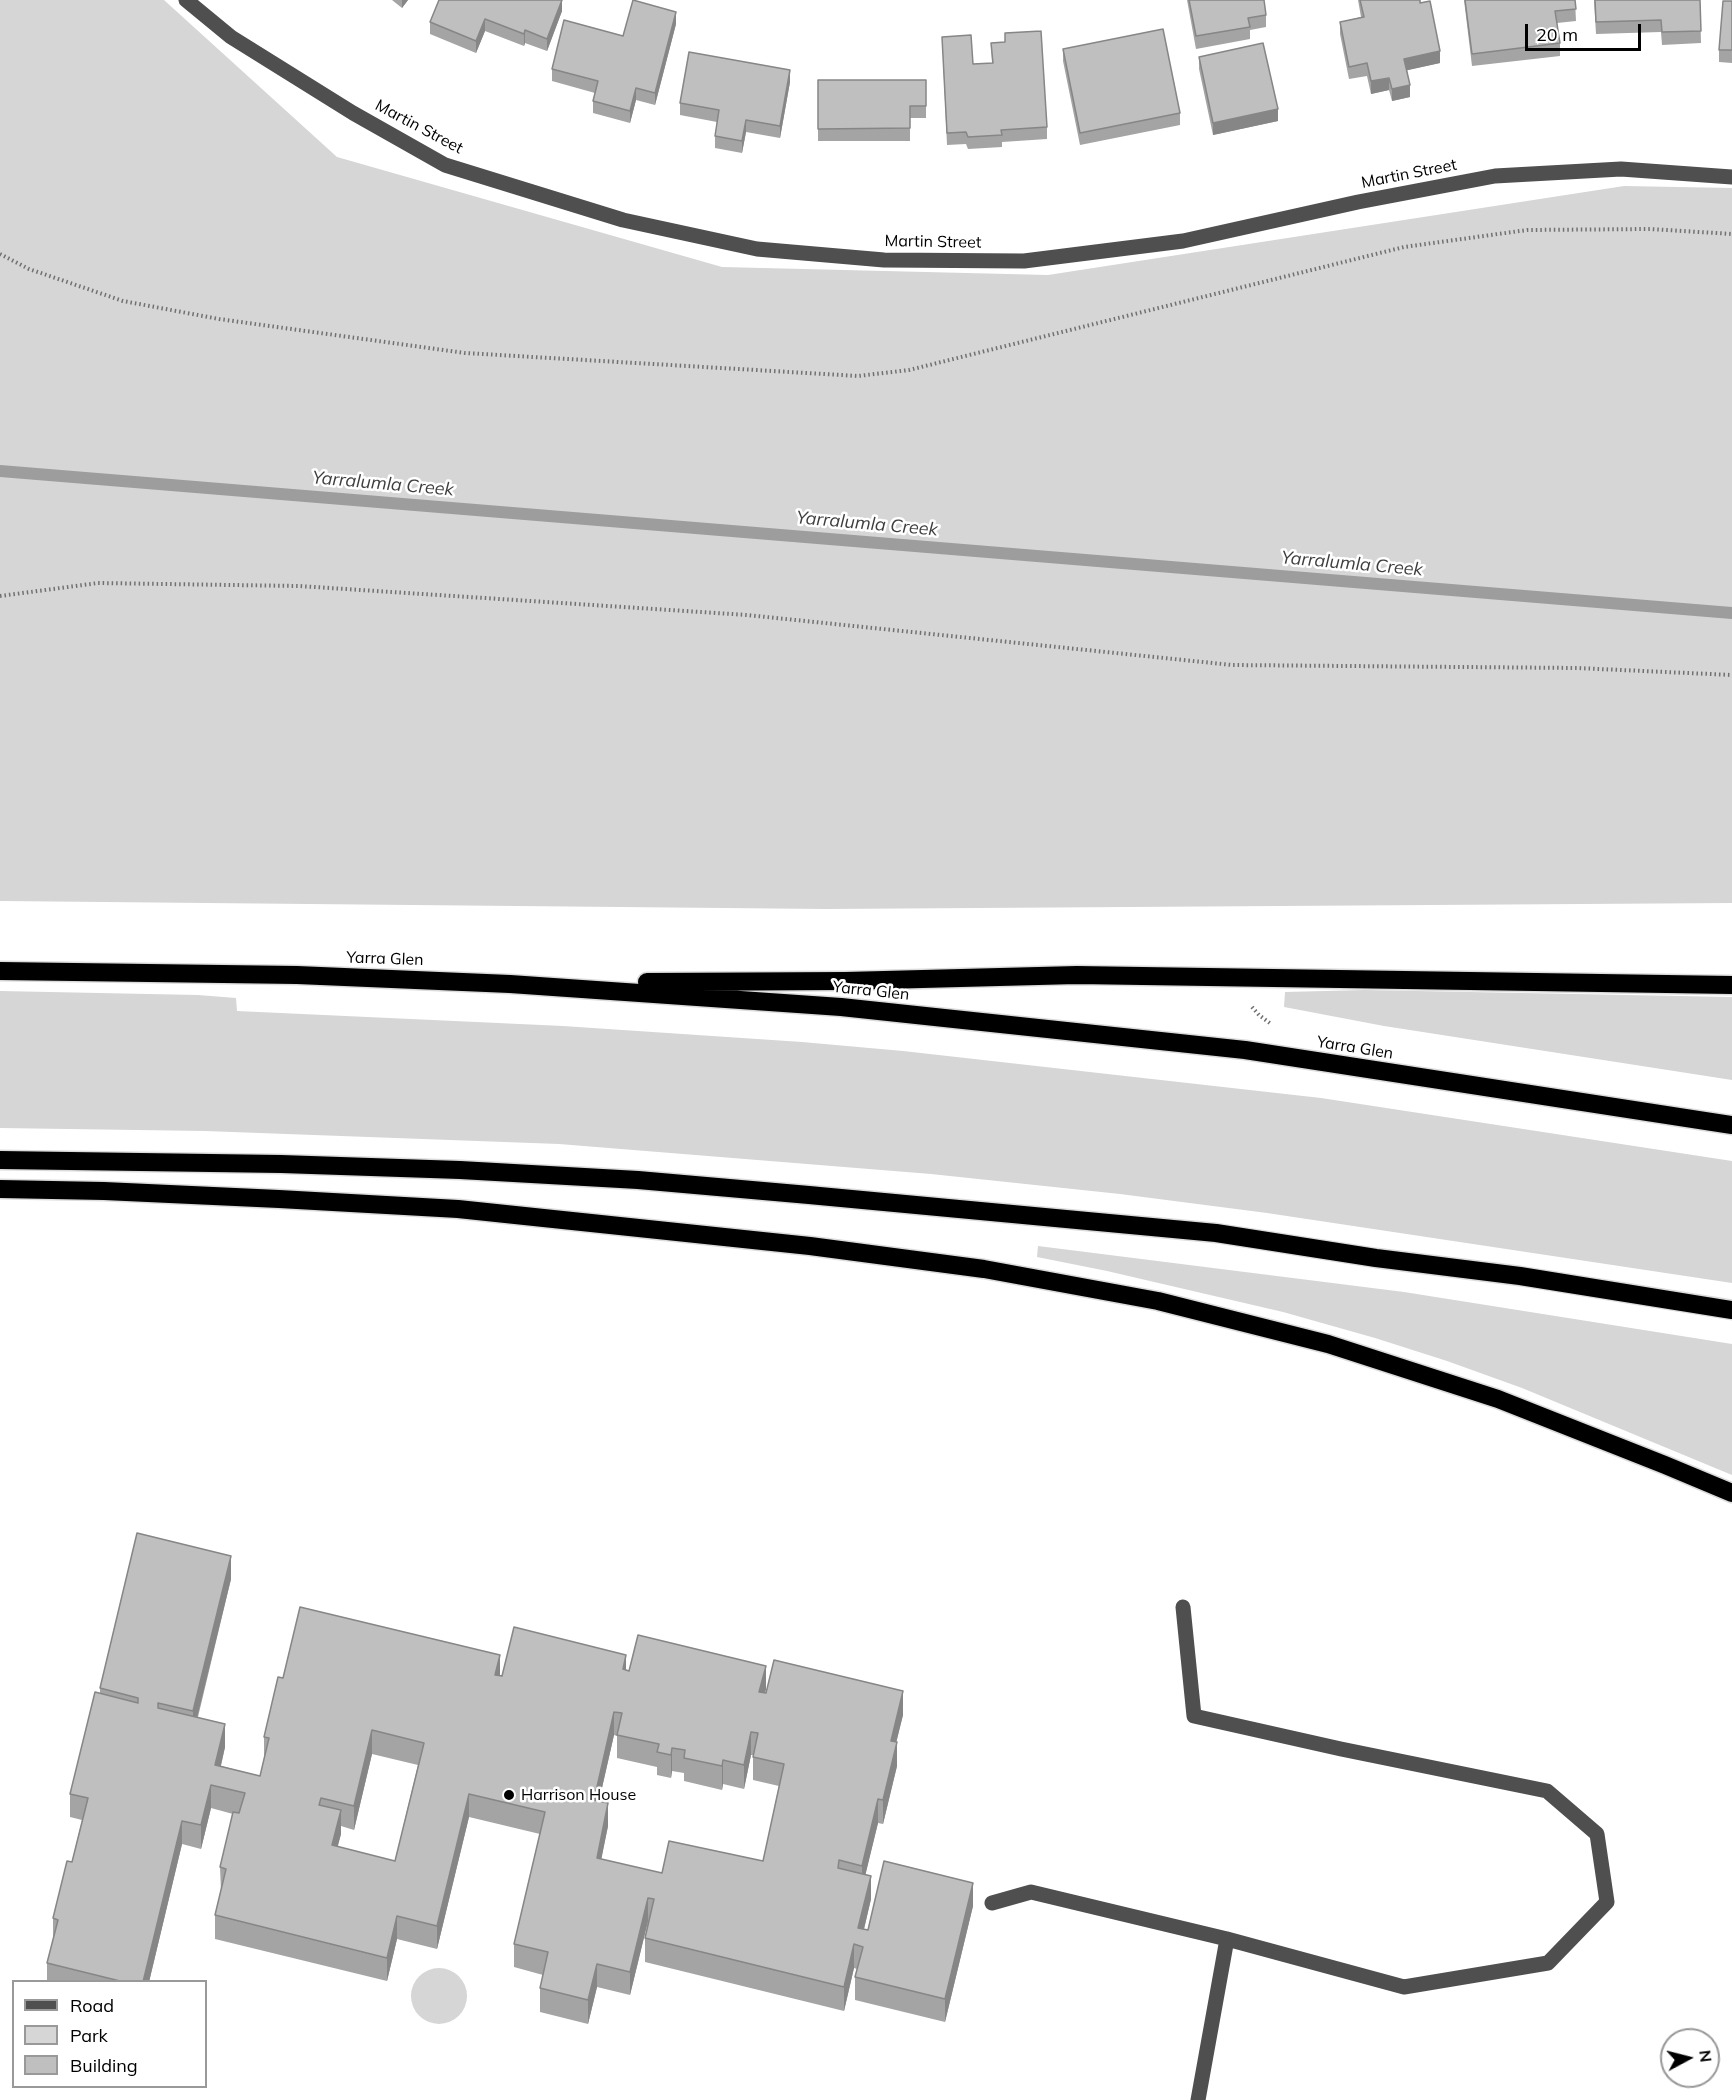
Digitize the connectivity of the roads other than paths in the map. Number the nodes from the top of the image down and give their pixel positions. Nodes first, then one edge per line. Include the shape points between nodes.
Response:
1 (186, 0) edge
2 (1732, 177) edge
3 (0, 971) edge
4 (510, 984) junction
5 (1732, 985) edge
6 (1732, 1125) edge
7 (0, 1160) edge
8 (0, 1189) edge
9 (1732, 1310) edge
10 (1732, 1493) edge
11 (1182, 1607) dead end
12 (992, 1904) dead end
13 (1227, 1939) junction
14 (1198, 2100) edge

1 - 2 street, Martin Street via 231,37 445,165 623,220 757,249 884,260 1024,261 1183,241 1358,201 1495,176 1621,169
3 - 4 highway, Yarra Glen via 297,975
4 - 5 highway via 1077,975
4 - 6 highway, Yarra Glen via 841,1007 1245,1050
7 - 9 highway via 270,1163 638,1180 1216,1233
8 - 10 highway via 458,1209 810,1246 984,1269 1158,1301 1328,1344 1498,1399
11 - 13 street via 1194,1716 1547,1791 1597,1834 1607,1902 1548,1963 1404,1987
12 - 13 street via 1031,1892
13 - 14 street

